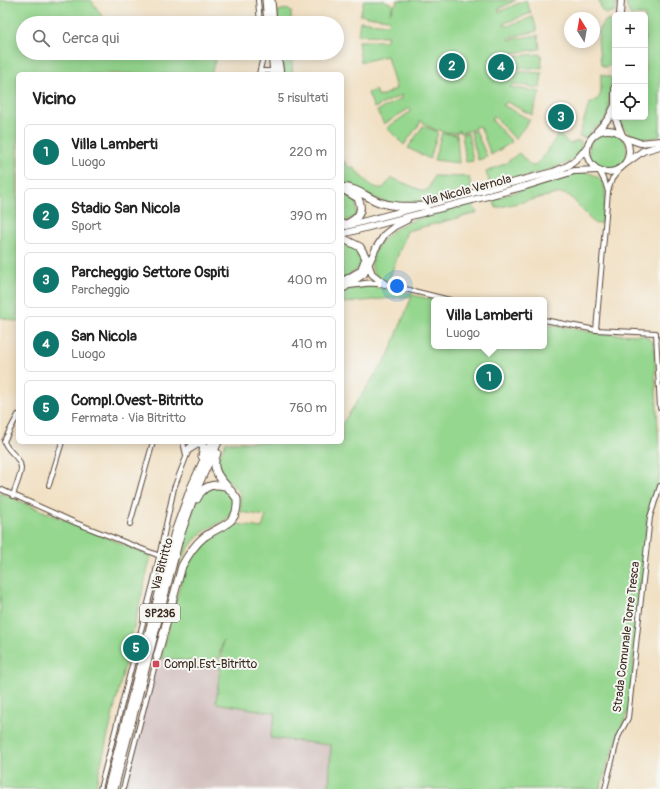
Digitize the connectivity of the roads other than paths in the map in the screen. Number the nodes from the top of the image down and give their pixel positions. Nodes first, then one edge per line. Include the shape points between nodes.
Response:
1 (258, 0) edge
2 (265, 0) edge
3 (271, 0) edge
4 (621, 0) edge
5 (620, 12) edge
6 (259, 16) edge
7 (267, 16) edge
8 (272, 16) edge
9 (262, 60) edge
10 (273, 60) edge
11 (277, 60) edge
12 (259, 72) edge
13 (276, 72) edge
14 (276, 72) edge
15 (612, 110) edge
16 (616, 120) edge
17 (595, 134) junction
18 (622, 136) junction
19 (660, 141) edge
20 (660, 146) edge
21 (586, 148) junction
22 (623, 166) junction
23 (598, 170) junction
24 (344, 187) edge
25 (500, 190) junction
26 (344, 192) edge
27 (608, 192) junction
28 (426, 209) junction
29 (344, 225) edge
30 (344, 226) edge
31 (344, 233) edge
32 (344, 239) edge
33 (369, 266) junction
34 (344, 284) edge
35 (344, 284) edge
36 (385, 284) junction
37 (344, 285) edge
38 (438, 297) edge
39 (547, 321) edge
40 (596, 330) junction
41 (660, 408) edge
42 (16, 419) edge
43 (61, 444) edge
44 (152, 444) edge
45 (211, 444) edge
46 (217, 444) edge
47 (221, 444) edge
48 (193, 446) edge
49 (49, 485) dead end
50 (660, 486) edge
51 (228, 487) junction
52 (0, 490) edge
53 (13, 496) junction
54 (187, 498) junction
55 (130, 524) dead end
56 (160, 556) junction
57 (174, 560) junction
58 (157, 657) joint
59 (100, 789) edge
60 (108, 789) edge
61 (114, 789) edge
62 (123, 789) edge
63 (605, 789) edge

1 - 6 street
2 - 7 highway
3 - 8 highway
4 - 5 main road
9 - 12 street
10 - 13 highway
11 - 14 highway
15 - 17 main road
16 - 18 main road
17 - 18 main road via 608,130
17 - 21 main road
18 - 19 main road via 640,143
18 - 22 main road via 627,142 629,154
20 - 22 main road via 643,151
21 - 23 main road via 590,163
21 - 25 main road, Via Nicola Vernola via 579,159 564,168
22 - 23 main road via 610,172
22 - 27 street via 612,178
23 - 25 main road, Via Nicola Vernola via 574,171
23 - 27 street
24 - 28 highway via 357,190 389,205
25 - 28 main road, Via Nicola Vernola
26 - 29 highway via 358,198 360,210 355,220
27 - 40 street
28 - 30 main road, Via Nicola Vernola
28 - 31 main road, Via Nicola Vernola
28 - 33 main road via 390,230 376,248
32 - 35 highway via 360,247 366,258 361,270
33 - 34 main road via 364,274
33 - 36 main road via 372,274
36 - 37 street
36 - 38 street
39 - 40 street
40 - 41 street via 656,333
42 - 53 street via 4,441 22,469
43 - 49 street
44 - 55 street
45 - 54 highway, Via Bitritto / SP236
46 - 57 highway, Via Bitritto / SP236 via 196,490
47 - 51 highway via 214,465 218,477
48 - 54 highway via 204,449
48 - 56 street via 174,488
50 - 63 street, Strada Comunale Torre Tresca via 650,517 628,718 618,737
51 - 57 highway via 211,485 199,494
51 - 58 highway via 237,498 237,513 233,519 194,546 184,562
52 - 53 street
53 - 56 street
54 - 60 highway, Via Bitritto / SP236 via 171,548
56 - 59 street
57 - 61 highway, Via Bitritto / SP236
58 - 62 street

